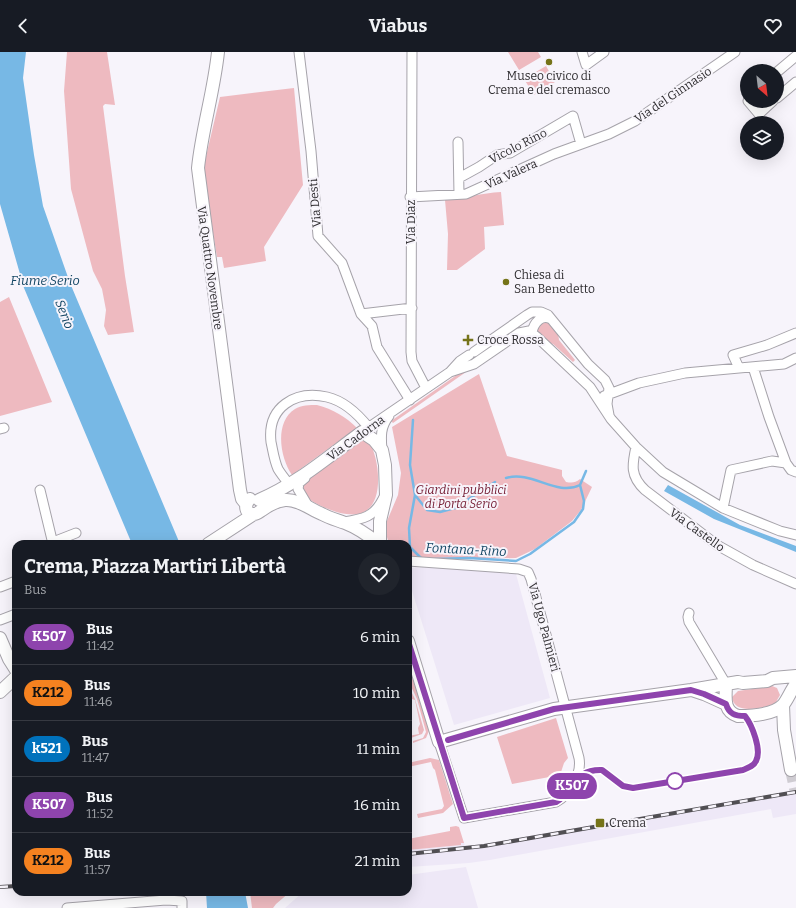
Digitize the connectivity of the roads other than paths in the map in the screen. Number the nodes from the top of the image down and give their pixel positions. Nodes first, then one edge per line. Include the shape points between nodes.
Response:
1 (218, 52) edge
2 (299, 52) edge
3 (412, 52) edge
4 (582, 52) edge
5 (604, 52) edge
6 (735, 52) edge
7 (796, 56) edge
8 (784, 66) edge
9 (796, 82) edge
10 (784, 92) edge
11 (754, 108) edge
12 (765, 108) edge
13 (609, 134) joint
14 (458, 142) dead end
15 (581, 144) junction
16 (459, 178) junction
17 (459, 194) junction
18 (410, 197) junction
19 (412, 308) junction
20 (361, 314) junction
21 (552, 320) junction
22 (532, 332) junction
23 (796, 333) edge
24 (796, 358) edge
25 (753, 367) junction
26 (739, 368) junction
27 (450, 372) junction
28 (590, 387) junction
29 (426, 388) junction
30 (609, 395) junction
31 (410, 400) junction
32 (397, 408) junction
33 (611, 419) junction
34 (365, 430) junction
35 (636, 447) junction
36 (382, 450) junction
37 (786, 463) junction
38 (316, 467) junction
39 (796, 472) edge
40 (289, 484) junction
41 (40, 490) dead end
42 (386, 495) junction
43 (253, 506) junction
44 (308, 506) junction
45 (723, 508) junction
46 (344, 522) junction
47 (76, 533) dead end
48 (796, 535) edge
49 (52, 540) edge
50 (60, 540) edge
51 (214, 540) edge
52 (374, 540) edge
53 (379, 540) edge
54 (412, 561) edge
55 (12, 582) edge
56 (796, 584) edge
57 (0, 587) edge
58 (689, 613) dead end
59 (12, 616) edge
60 (0, 620) edge
61 (0, 639) edge
62 (12, 652) edge
63 (412, 654) edge
64 (12, 664) edge
65 (796, 676) edge
66 (12, 681) edge
67 (767, 681) junction
68 (796, 684) edge
69 (12, 688) edge
70 (691, 690) junction
71 (0, 692) edge
72 (726, 694) junction
73 (0, 696) edge
74 (784, 703) junction
75 (566, 707) junction
76 (769, 712) junction
77 (784, 730) junction
78 (439, 742) junction
79 (791, 770) tunnel mouth
80 (182, 905) edge
81 (67, 908) edge

1 - 43 street, Via Quattro Novembre via 198,168 240,486
2 - 20 street, Via Desti via 318,236 342,264
3 - 18 street, Via Diaz
4 - 5 street via 586,65
6 - 13 street, Via del Ginnasio via 635,121
7 - 8 street
9 - 10 street
11 - 12 street via 759,114
13 - 15 street, Via Valera
14 - 16 street
15 - 16 street, Vicolo Rino via 573,116 510,153 496,155
15 - 17 street, Via Valera via 466,194
16 - 17 street
17 - 18 street, Via Valera
18 - 19 street, Via Diaz
19 - 20 street
19 - 29 street, Via Diaz via 412,361
20 - 31 street, Via Desti via 372,326 377,347
21 - 22 street via 544,317 538,320
21 - 27 street, Via Cadorna via 545,313 532,312 460,361
21 - 30 street via 588,364 607,382
22 - 27 street, Via Cadorna via 519,333 474,364
22 - 28 street
23 - 26 street via 733,355
24 - 25 street via 784,364
25 - 26 street
25 - 37 street
26 - 30 street via 685,373 636,384
27 - 29 street, Via Cadorna
28 - 30 street via 599,395
28 - 33 street
29 - 31 street, Via Cadorna
30 - 33 street via 607,406
31 - 32 street, Via Cadorna
32 - 34 street, Via Cadorna
32 - 36 street, Via Cadorna via 382,426
33 - 35 street
34 - 36 street
34 - 38 street, Via Cadorna
34 - 40 street via 355,412 328,397 309,395 281,406 272,425 271,436 273,454
35 - 45 street via 668,475
35 - 56 street, Via Castello via 633,472 645,490 717,545
36 - 42 street
37 - 39 street
37 - 45 street via 772,461 731,470
38 - 40 street, Via Cadorna
38 - 44 street, Via Cadorna via 299,483 298,492
40 - 43 street, Via Cadorna
41 - 49 street
42 - 46 street via 379,507 369,516 361,520
42 - 53 street via 380,521
43 - 44 street via 287,500
43 - 51 street, Via Cadorna
44 - 46 street via 322,515
45 - 48 street
46 - 52 street
47 - 50 street
54 - 75 street, Via Ugo Palmieri via 528,572
55 - 57 street
58 - 72 street via 689,622
59 - 60 street
61 - 62 street
61 - 64 street
63 - 78 street
65 - 67 street
66 - 71 street
67 - 72 street via 743,684
67 - 74 street via 780,684 785,693
68 - 74 street
69 - 73 street
70 - 72 street
70 - 72 street via 704,694
70 - 75 street
72 - 76 street via 728,710 732,714 738,716
74 - 76 street
74 - 77 street
75 - 78 street
75 - 78 street via 580,763 574,783 556,802 464,818
76 - 77 street
77 - 79 street
80 - 81 street via 166,900

